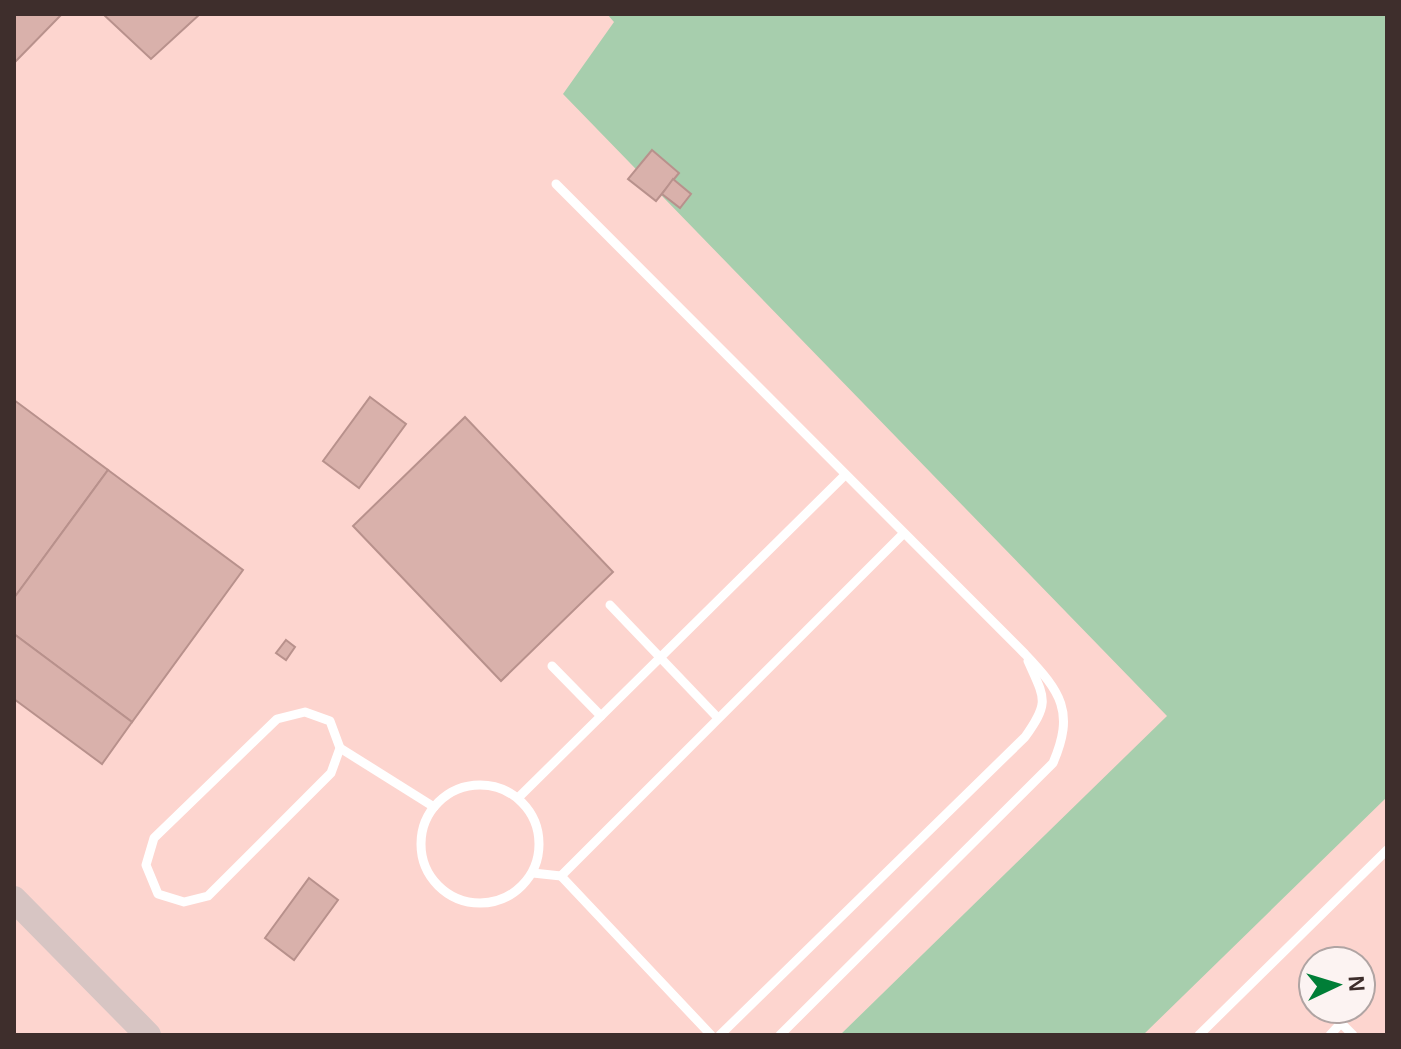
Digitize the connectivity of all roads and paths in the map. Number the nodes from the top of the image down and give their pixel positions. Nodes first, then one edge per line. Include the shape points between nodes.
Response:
1 (556, 184) dead end
2 (845, 475) junction
3 (903, 534) junction
4 (610, 605) dead end
5 (1025, 654) junction
6 (661, 657) junction
7 (552, 666) dead end
8 (601, 716) junction
9 (718, 718) junction
10 (340, 748) junction
11 (518, 798) junction
12 (434, 807) junction
13 (1387, 850) edge
14 (533, 873) junction
15 (561, 876) junction
16 (14, 899) edge
17 (148, 1035) edge
18 (711, 1035) edge
19 (720, 1035) edge
20 (780, 1035) edge
21 (1199, 1035) edge
22 (1330, 1035) edge
23 (1353, 1035) edge

1 - 2 lane
2 - 3 lane
2 - 6 lane
3 - 5 lane
3 - 9 lane
4 - 6 lane
5 - 19 lane via 1042,691 1043,711 1025,737
5 - 20 lane via 1055,686 1063,708 1065,736 1053,763
6 - 8 lane
6 - 9 lane
7 - 8 lane
8 - 11 lane
9 - 15 lane
10 - 10 lane via 331,773 208,896 184,902 158,894 146,865 154,838 277,719 305,712 330,721
10 - 12 lane
11 - 12 lane via 502,788 464,786
11 - 14 lane via 538,832
12 - 14 lane via 424,823 422,851 431,878 444,891 482,904 503,899
13 - 21 lane
14 - 15 lane
15 - 18 lane
16 - 17 street
22 - 23 lane via 1341,1023

